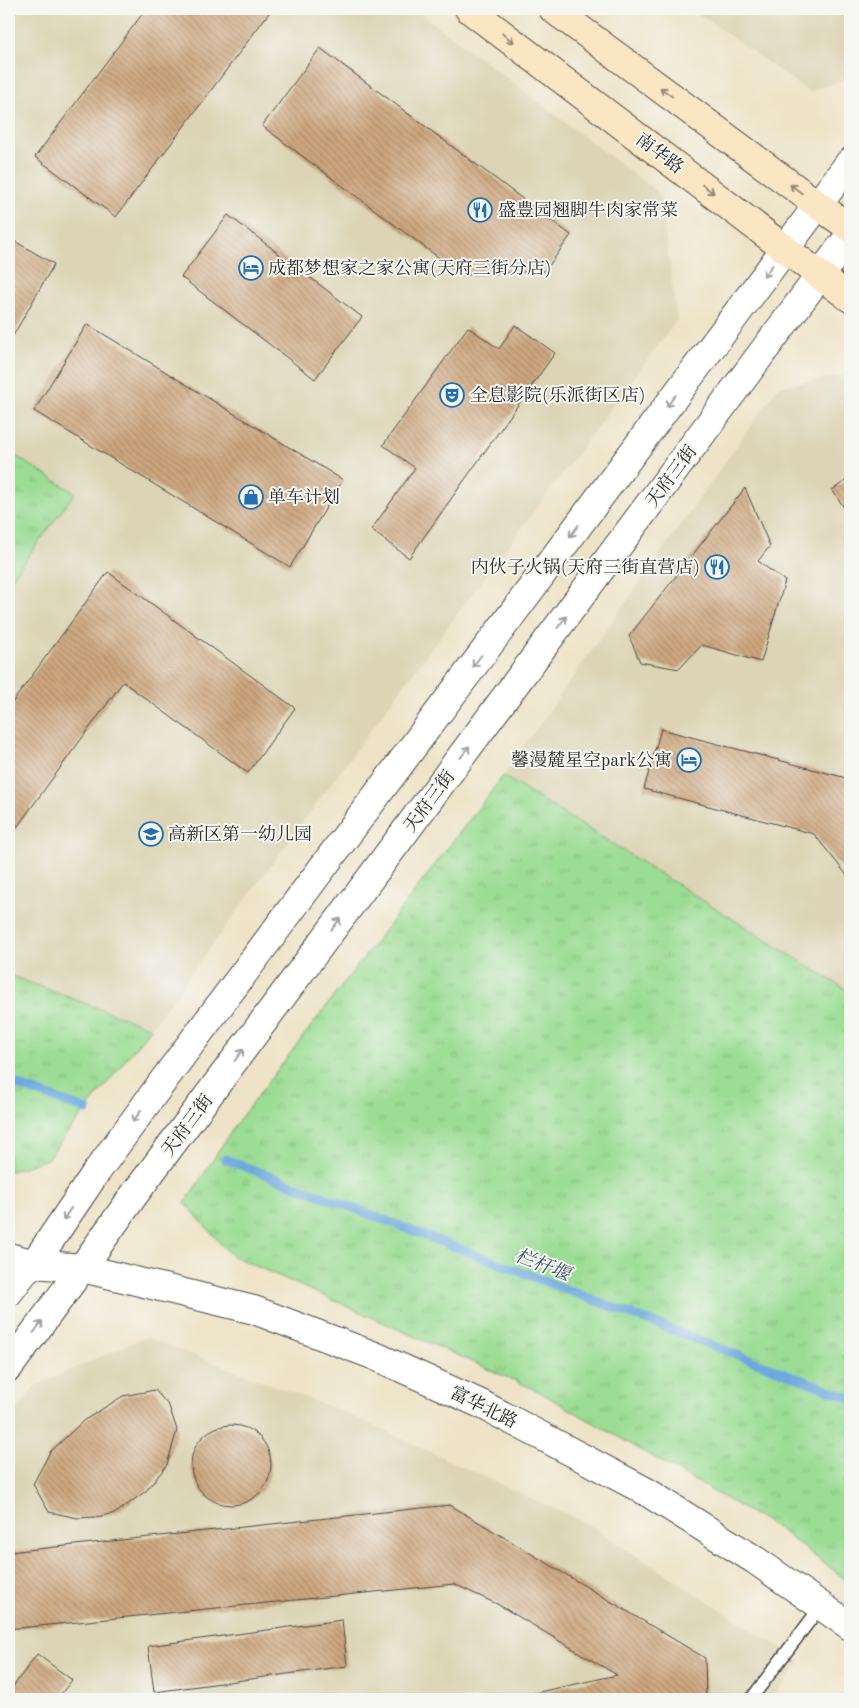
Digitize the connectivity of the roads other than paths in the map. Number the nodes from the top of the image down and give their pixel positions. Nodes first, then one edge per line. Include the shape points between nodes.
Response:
1 (469, 9) edge
2 (553, 9) edge
3 (850, 162) edge
4 (818, 205) junction
5 (850, 228) edge
6 (850, 235) edge
7 (785, 248) junction
8 (820, 276) junction
9 (850, 298) edge
10 (21, 1260) edge
11 (82, 1268) junction
12 (9, 1292) edge
13 (9, 1366) edge
14 (821, 1606) junction
15 (850, 1626) edge
16 (751, 1699) edge

1 -> 7 main road, 南华路
4 -> 2 main road
3 - 4 street
4 - 5 main road
4 - 7 street
6 - 8 street, 天府三街
7 - 8 main road, 南华路
7 -> 10 street via 95,1174
8 - 9 main road, 南华路
11 -> 8 street, 天府三街
10 - 11 street, 富华北路
10 - 12 street via 24,1272
13 -> 11 street, 天府三街
11 - 14 street, 富华北路 via 254,1310 375,1356 481,1404 647,1492
14 - 15 street, 富华北路
14 - 16 lane

